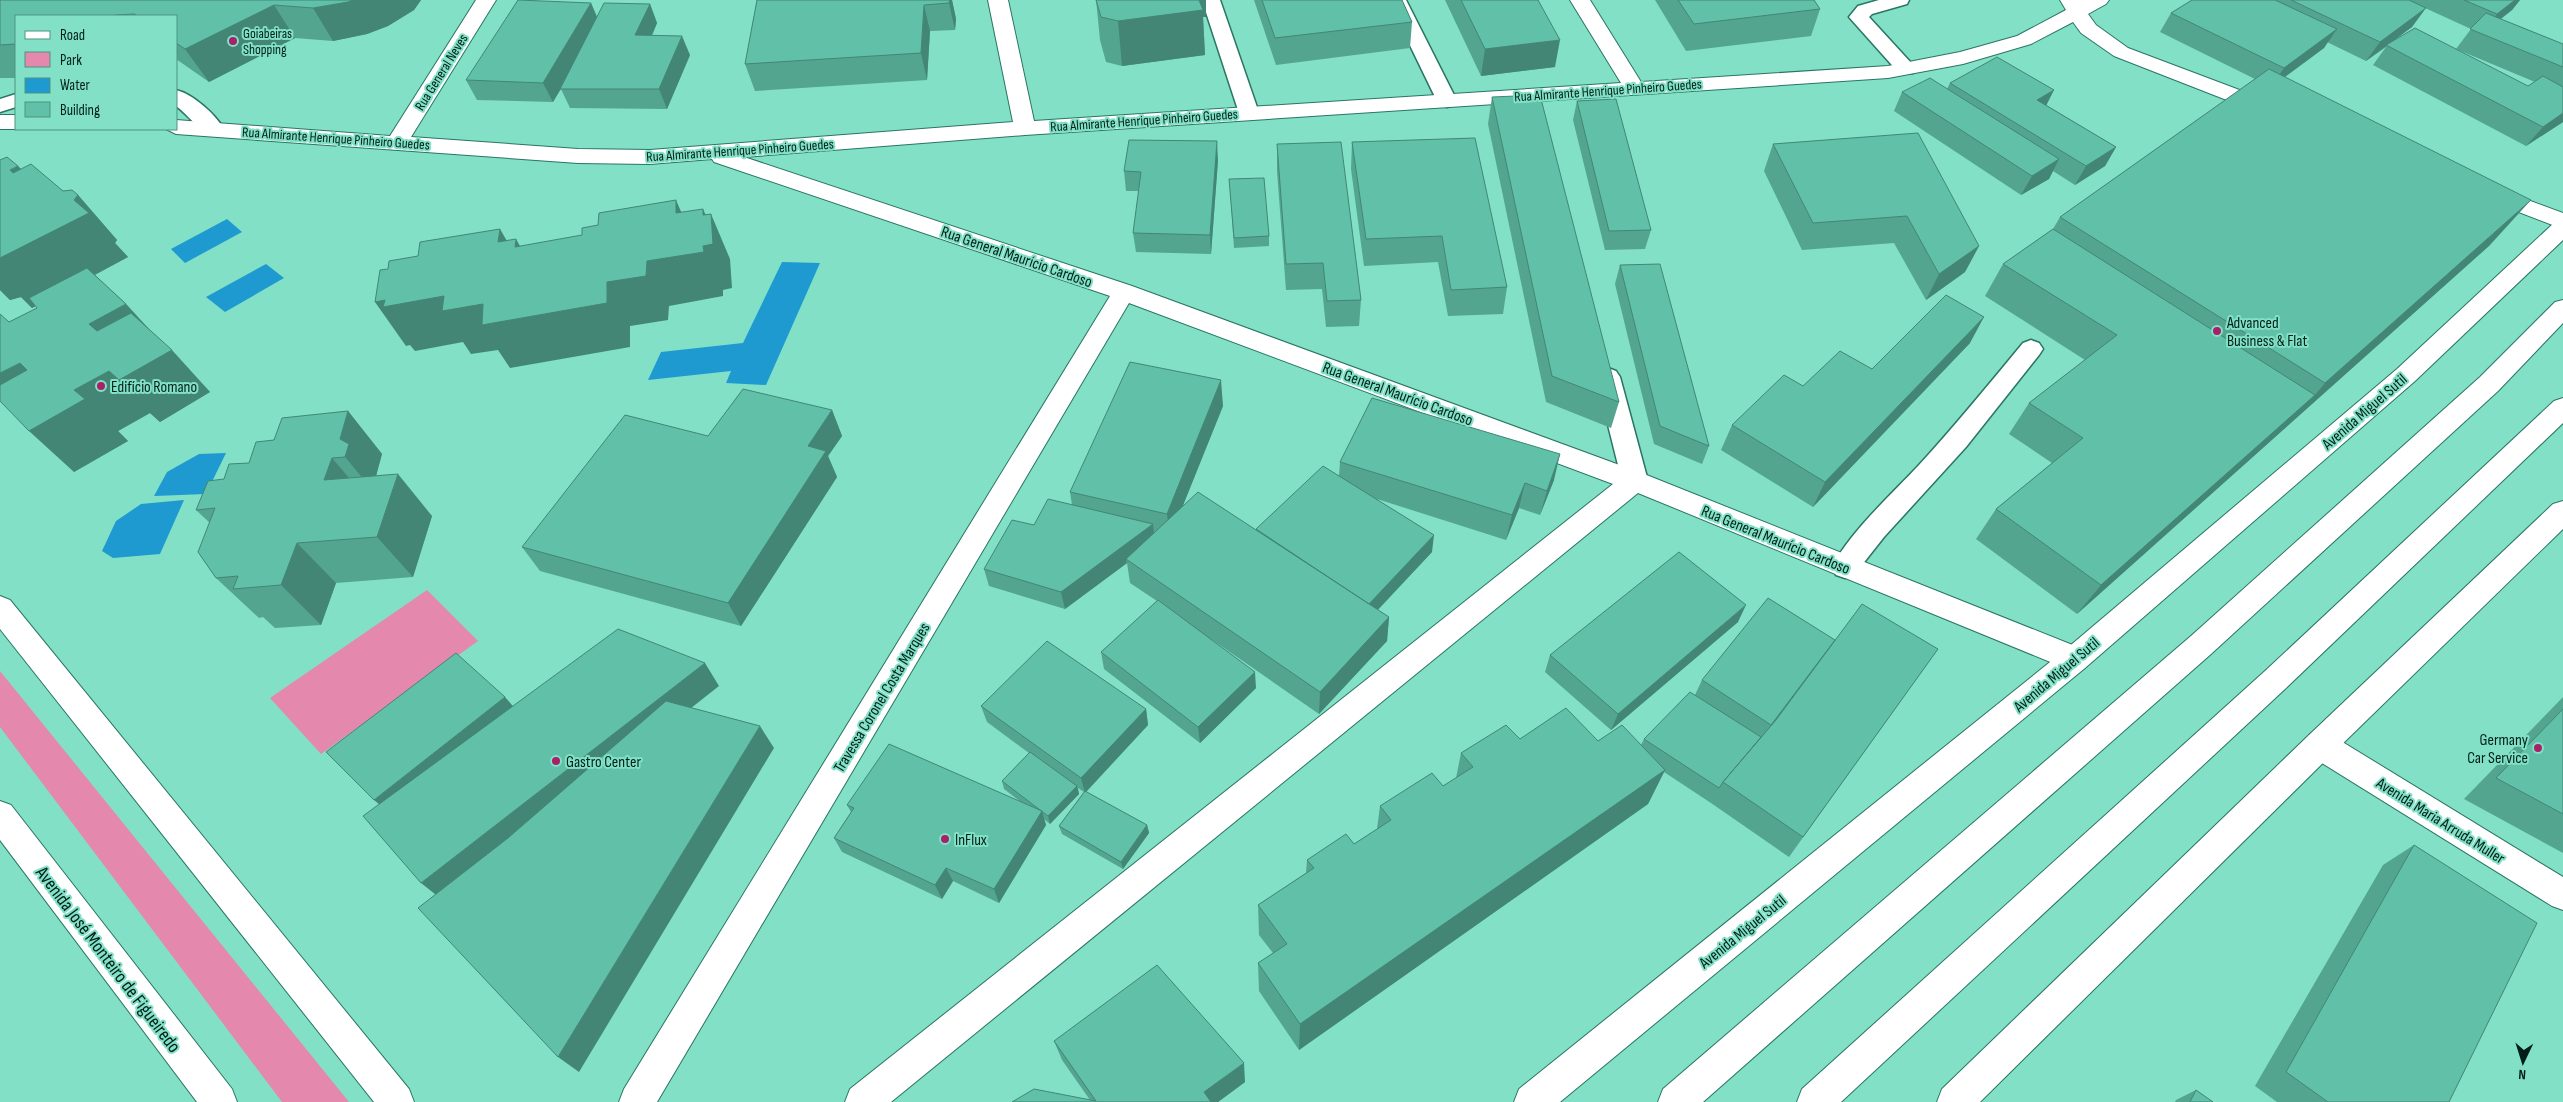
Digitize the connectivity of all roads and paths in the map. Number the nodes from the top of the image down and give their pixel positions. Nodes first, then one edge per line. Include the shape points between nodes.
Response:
1 (486, 0) edge
2 (998, 0) edge
3 (1211, 0) edge
4 (1397, 0) edge
5 (1580, 0) edge
6 (1900, 0) edge
7 (2099, 0) edge
8 (2073, 6) edge
9 (1906, 69) junction
10 (1635, 89) junction
11 (178, 97) edge
12 (15, 100) edge
13 (1447, 101) junction
14 (0, 106) edge
15 (1249, 113) junction
16 (2283, 114) edge
17 (0, 122) edge
18 (15, 122) edge
19 (178, 127) edge
20 (1025, 128) junction
21 (214, 129) junction
22 (396, 143) junction
23 (711, 153) junction
24 (2470, 186) edge
25 (2563, 221) edge
26 (2563, 227) edge
27 (1124, 292) junction
28 (2563, 308) edge
29 (2031, 349) dead end
30 (1602, 356) edge
31 (2563, 408) edge
32 (1635, 481) junction
33 (2563, 512) edge
34 (1845, 567) junction
35 (0, 608) edge
36 (2075, 659) junction
37 (2320, 746) junction
38 (0, 815) edge
39 (2563, 895) edge
40 (218, 1102) edge
41 (396, 1102) edge
42 (637, 1102) edge
43 (863, 1102) edge
44 (1532, 1102) edge
45 (1676, 1102) edge
46 (1815, 1102) edge
47 (1955, 1102) edge

1 - 22 main road, Rua General Neves
2 - 20 main road
3 - 15 lane
4 - 13 lane
5 - 10 main road
6 - 9 lane via 1865,10 1858,17
7 - 8 main road, Rua Almirante Henrique Pinheiro Guedes
8 - 9 main road, Rua Almirante Henrique Pinheiro Guedes via 2024,40 1963,58
8 - 16 main road via 2088,29 2121,52
9 - 10 main road, Rua Almirante Henrique Pinheiro Guedes
10 - 13 main road, Rua Almirante Henrique Pinheiro Guedes via 1537,105
11 - 21 lane
12 - 14 lane
13 - 15 main road, Rua Almirante Henrique Pinheiro Guedes
15 - 20 main road, Rua Almirante Henrique Pinheiro Guedes
17 - 18 main road
19 - 21 main road, Rua Almirante Henrique Pinheiro Guedes
20 - 23 main road, Rua Almirante Henrique Pinheiro Guedes
21 - 22 main road, Rua Almirante Henrique Pinheiro Guedes
22 - 23 main road, Rua Almirante Henrique Pinheiro Guedes via 578,156 650,157
23 - 27 main road, Rua General Maurício Cardoso
24 - 25 main road
26 - 36 main road, Avenida Miguel Sutil via 2406,375
27 - 32 main road, Rua General Maurício Cardoso
27 - 42 main road, Travessa Coronel Costa Marques
28 - 45 main road via 2489,384 2201,645
29 - 34 lane via 1957,440 1874,530
30 - 32 lane
31 - 46 main road via 2268,687
32 - 34 main road, Rua General Maurício Cardoso
32 - 43 main road
33 - 37 main road
34 - 36 main road, Rua General Maurício Cardoso
35 - 41 main road
36 - 44 main road, Avenida Miguel Sutil
37 - 39 main road, Avenida Maria Arruda Muller
37 - 47 main road
38 - 40 main road, Avenida José Monteiro de Figueiredo

